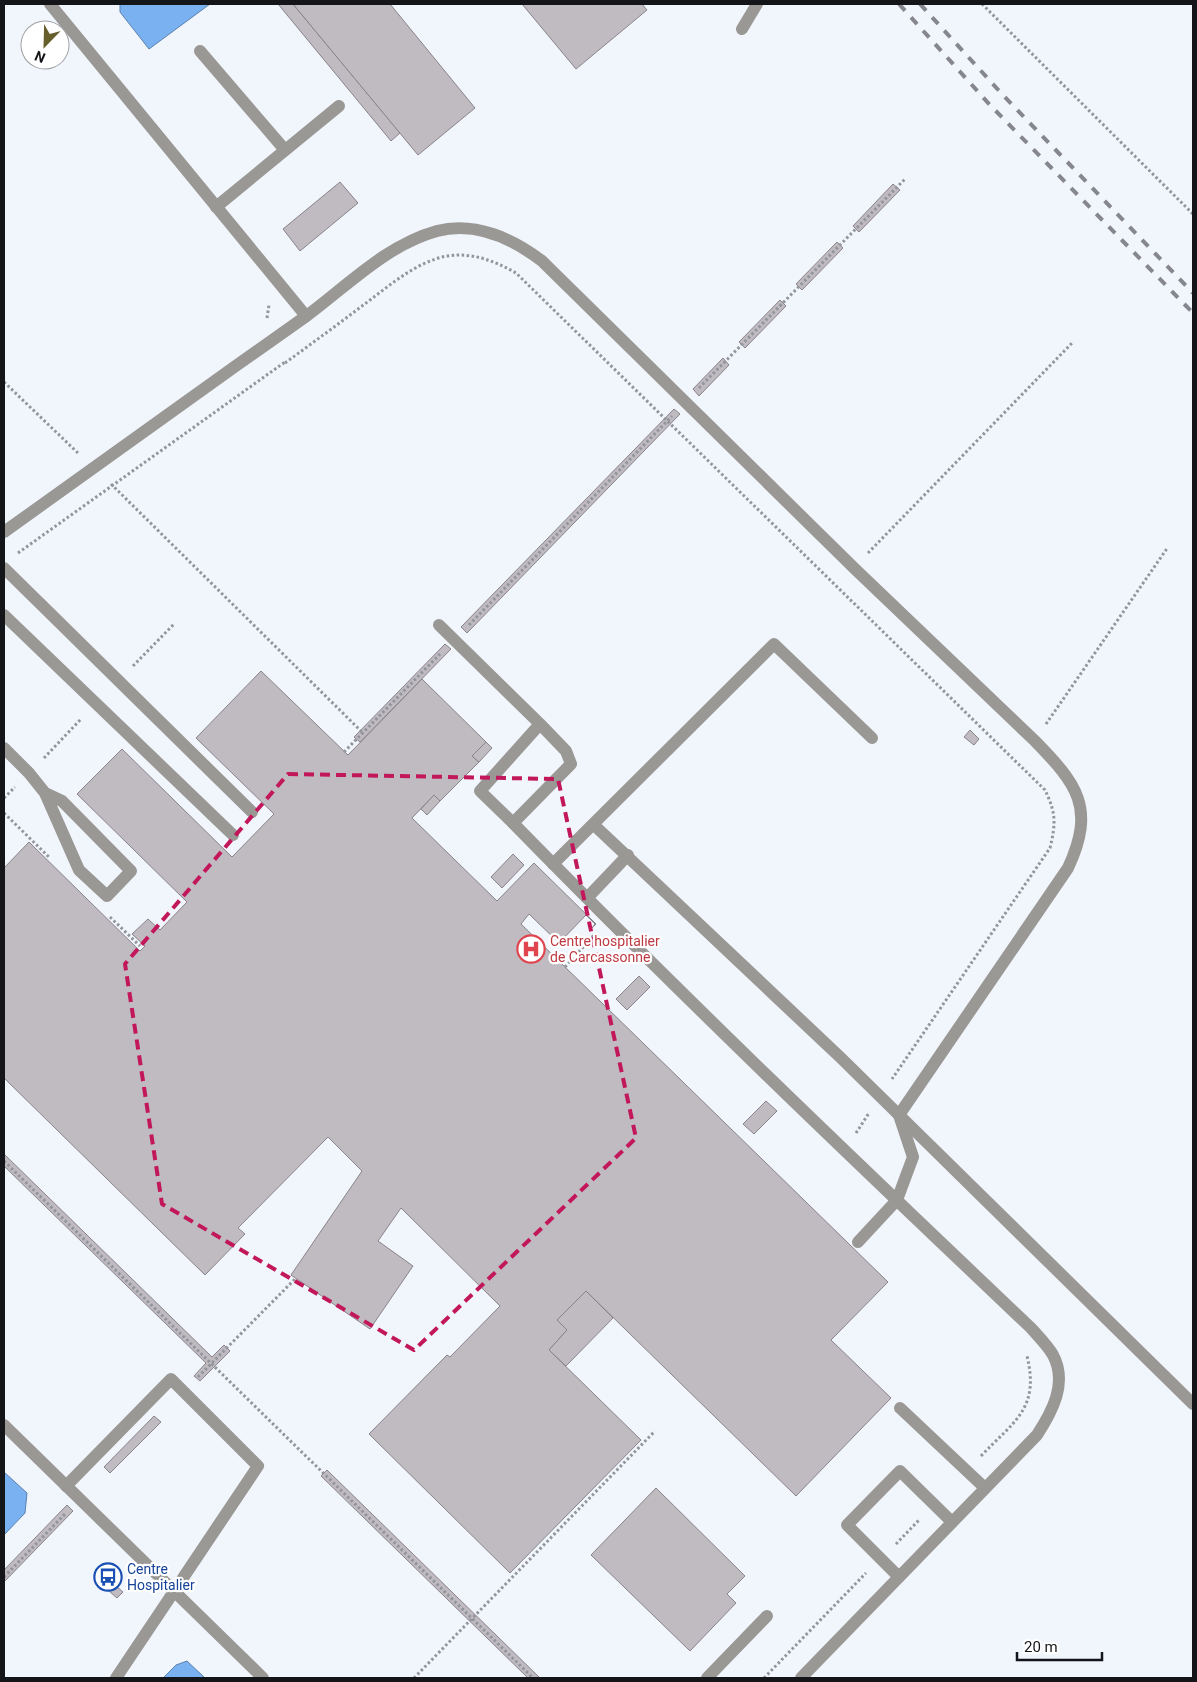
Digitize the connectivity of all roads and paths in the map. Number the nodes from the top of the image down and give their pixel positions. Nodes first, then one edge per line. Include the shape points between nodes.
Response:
1 (50, 4) edge
2 (757, 4) edge
3 (982, 4) edge
4 (742, 29) dead end
5 (200, 52) dead end
6 (339, 106) dead end
7 (285, 150) junction
8 (906, 178) dead end
9 (216, 207) junction
10 (1193, 214) edge
11 (306, 316) junction
12 (1074, 342) dead end
13 (4, 382) edge
14 (685, 402) junction
15 (94, 468) junction
16 (4, 532) edge
17 (1168, 547) dead end
18 (4, 568) edge
19 (854, 568) junction
20 (837, 586) dead end
21 (4, 615) edge
22 (439, 625) dead end
23 (454, 640) junction
24 (540, 724) junction
25 (363, 733) junction
26 (872, 738) dead end
27 (1035, 741) junction
28 (4, 748) edge
29 (344, 752) dead end
30 (1015, 760) dead end
31 (45, 793) junction
32 (252, 812) dead end
33 (513, 823) junction
34 (594, 825) junction
35 (233, 835) dead end
36 (628, 855) junction
37 (553, 864) junction
38 (587, 898) junction
39 (598, 932) dead end
40 (565, 966) dead end
41 (899, 1115) junction
42 (4, 1161) edge
43 (897, 1200) junction
44 (858, 1242) dead end
45 (1026, 1355) dead end
46 (1193, 1404) edge
47 (900, 1408) dead end
48 (4, 1425) edge
49 (655, 1431) dead end
50 (966, 1471) junction
51 (66, 1486) junction
52 (985, 1488) junction
53 (934, 1505) junction
54 (952, 1522) junction
55 (881, 1558) junction
56 (900, 1577) junction
57 (173, 1590) junction
58 (767, 1616) dead end
59 (472, 1619) junction
60 (116, 1678) edge
61 (263, 1678) edge
62 (414, 1678) edge
63 (533, 1678) edge
64 (707, 1678) edge
65 (764, 1678) edge
66 (801, 1678) edge

1 - 9 street
2 - 4 street
3 - 10 path
5 - 7 street
6 - 7 street
7 - 9 street
8 - 14 path
9 - 11 street
11 - 14 street via 394,250 417,238 454,229 498,235 520,245 542,261
11 - 15 street
12 - 19 path
13 - 15 path
14 - 19 street
14 - 23 path
15 - 16 street
15 - 25 path
17 - 27 path
18 - 32 street
19 - 20 path
19 - 27 street
21 - 35 street
22 - 23 street
23 - 24 street
23 - 25 path
24 - 33 street via 566,751 571,764
24 - 33 street via 480,791
25 - 29 path
26 - 34 street via 774,644
27 - 30 path
27 - 41 street via 1063,770 1080,800 1079,845 1068,868
28 - 31 street
31 - 31 street via 79,870 107,896 131,872 62,801
33 - 37 street
34 - 36 street
34 - 37 street
36 - 38 street
36 - 41 street
37 - 38 street
38 - 43 street
39 - 40 path
41 - 43 street via 913,1157
41 - 46 street
42 - 59 path
43 - 44 street
43 - 52 street via 1031,1328 1053,1355 1059,1372 1057,1396 1048,1418
45 - 50 path via 1032,1375 1030,1395 1022,1413
47 - 50 street
48 - 51 street
49 - 59 path
50 - 52 street
51 - 57 street
51 - 57 street via 171,1379 258,1466
52 - 54 street
53 - 54 street
53 - 55 path
53 - 55 street via 900,1472 847,1525
54 - 56 street
55 - 56 street
55 - 65 path
56 - 66 street
57 - 60 street
57 - 61 street
58 - 64 street
59 - 62 path
59 - 63 path

